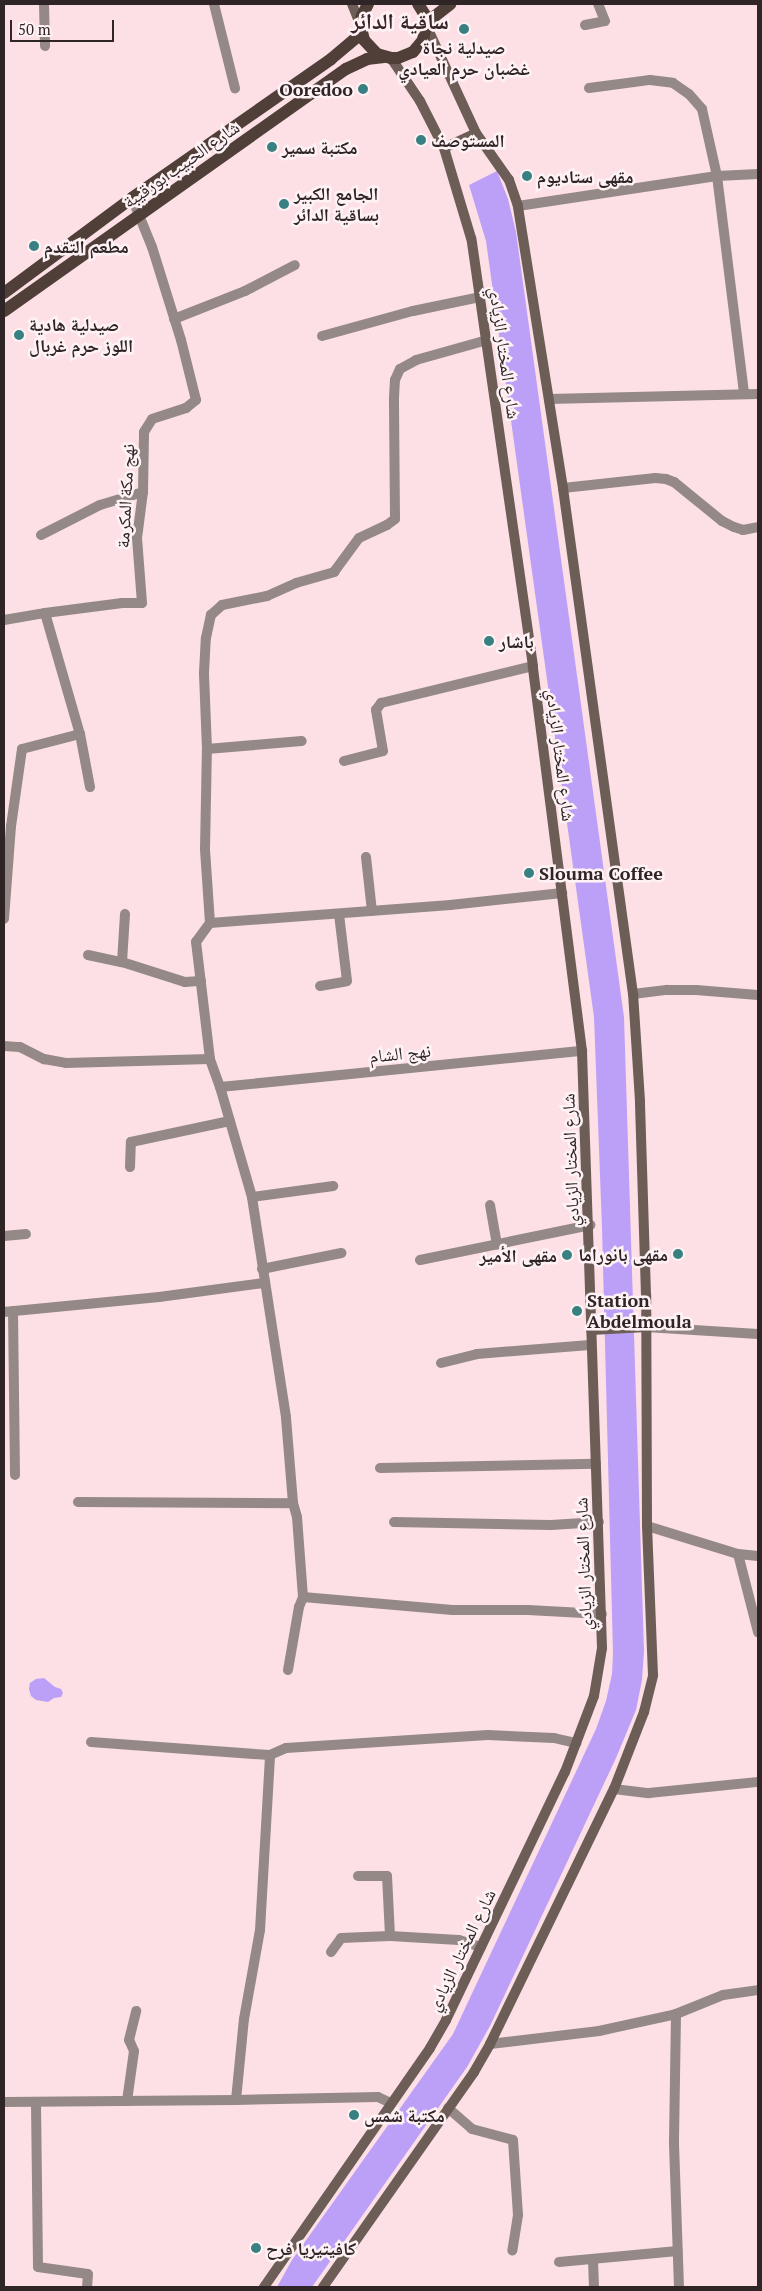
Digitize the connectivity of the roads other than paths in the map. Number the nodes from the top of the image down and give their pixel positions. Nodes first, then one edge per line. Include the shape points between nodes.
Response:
1 (44, 4) edge
2 (214, 4) edge
3 (352, 4) edge
4 (368, 4) edge
5 (418, 4) edge
6 (450, 4) edge
7 (598, 4) edge
8 (426, 24) junction
9 (585, 25) dead end
10 (361, 29) junction
11 (45, 46) dead end
12 (387, 58) junction
13 (235, 88) dead end
14 (589, 88) dead end
15 (476, 133) junction
16 (444, 148) junction
17 (758, 174) edge
18 (717, 176) junction
19 (132, 198) junction
20 (518, 206) junction
21 (139, 215) junction
22 (295, 265) dead end
23 (4, 293) edge
24 (480, 297) junction
25 (4, 310) edge
26 (174, 319) junction
27 (322, 336) dead end
28 (487, 340) junction
29 (744, 393) junction
30 (758, 394) edge
31 (549, 399) junction
32 (563, 488) junction
33 (143, 492) junction
34 (758, 527) edge
35 (41, 534) dead end
36 (45, 613) junction
37 (4, 620) edge
38 (533, 666) junction
39 (80, 734) junction
40 (302, 741) dead end
41 (206, 749) junction
42 (344, 761) dead end
43 (90, 787) dead end
44 (366, 857) dead end
45 (562, 894) junction
46 (372, 911) junction
47 (125, 914) dead end
48 (339, 914) junction
49 (4, 920) edge
50 (210, 924) junction
51 (88, 955) dead end
52 (122, 962) junction
53 (201, 980) junction
54 (320, 986) dead end
55 (633, 994) junction
56 (758, 995) edge
57 (4, 1046) edge
58 (582, 1051) junction
59 (210, 1059) junction
60 (220, 1087) junction
61 (230, 1121) junction
62 (130, 1167) dead end
63 (333, 1186) dead end
64 (252, 1197) junction
65 (490, 1205) dead end
66 (590, 1225) junction
67 (26, 1234) dead end
68 (4, 1236) edge
69 (497, 1244) junction
70 (341, 1253) dead end
71 (420, 1260) dead end
72 (262, 1269) junction
73 (264, 1282) junction
74 (8, 1311) edge
75 (646, 1326) junction
76 (591, 1330) junction
77 (758, 1334) edge
78 (590, 1345) junction
79 (441, 1363) dead end
80 (596, 1464) junction
81 (380, 1468) dead end
82 (15, 1475) dead end
83 (78, 1502) dead end
84 (293, 1502) junction
85 (394, 1522) dead end
86 (598, 1522) junction
87 (647, 1526) junction
88 (738, 1554) junction
89 (758, 1556) edge
90 (303, 1597) junction
91 (602, 1614) junction
92 (758, 1632) edge
93 (288, 1670) dead end
94 (91, 1742) dead end
95 (576, 1744) junction
96 (270, 1756) junction
97 (758, 1782) edge
98 (614, 1789) junction
99 (358, 1876) dead end
100 (390, 1936) junction
101 (481, 1947) junction
102 (331, 1952) dead end
103 (758, 1990) edge
104 (136, 2010) dead end
105 (676, 2014) junction
106 (490, 2044) junction
107 (236, 2100) junction
108 (127, 2101) junction
109 (4, 2102) edge
110 (36, 2103) junction
111 (391, 2103) junction
112 (448, 2108) junction
113 (512, 2251) dead end
114 (677, 2252) junction
115 (593, 2259) junction
116 (559, 2262) dead end
117 (86, 2287) edge
118 (264, 2287) edge
119 (323, 2287) edge
120 (594, 2287) edge
121 (679, 2287) edge

1 - 11 street
2 - 13 street
3 - 10 main road
4 - 10 main road, شارع الحبيب بورقيبة via 362,16
5 - 8 main road
6 - 8 main road
7 - 9 street via 604,21
8 - 12 main road, شارع الحبيب بورقيبة via 423,40 413,52
8 - 15 main road
10 - 12 main road via 367,46
10 - 19 main road, شارع الحبيب بورقيبة via 331,59
12 - 16 main road, شارع المختار الزيادي via 420,100
12 - 21 main road, شارع الحبيب بورقيبة via 366,59 346,69
14 - 18 street via 650,80 673,83 690,94 702,109
15 - 16 main road
15 - 20 main road via 509,180
16 - 24 main road, شارع المختار الزيادي via 471,238
17 - 18 street
18 - 20 street
18 - 29 street
19 - 21 street, نهج مكة المكرمة
19 - 23 main road, شارع الحبيب بورقيبة
20 - 31 main road
21 - 25 main road, شارع الحبيب بورقيبة
21 - 26 street, نهج مكة المكرمة
22 - 26 street via 246,292
24 - 27 street
24 - 28 main road, شارع المختار الزيادي
26 - 33 street, نهج مكة المكرمة via 196,400 186,408 152,419 144,432
28 - 38 main road, شارع المختار الزيادي
28 - 41 street via 416,360 400,369 395,380 394,398 395,519 359,538 334,572 267,596 222,605 212,615 206,638 204,673
29 - 30 street
29 - 31 street
31 - 32 main road
32 - 34 street via 666,479 734,527 744,530
32 - 55 main road
33 - 35 street via 100,505
33 - 36 street, نهج مكة المكرمة via 137,538 142,603
36 - 37 street
36 - 39 street
38 - 42 street via 381,703 376,710 382,750
38 - 45 main road, شارع المختار الزيادي
39 - 43 street
39 - 49 street via 22,749 10,826
40 - 41 street
41 - 50 street
44 - 46 street
45 - 46 street
45 - 58 main road, شارع المختار الزيادي
46 - 48 street
47 - 52 street
48 - 50 street
48 - 54 street via 347,981
50 - 53 street via 196,942
51 - 52 street
52 - 53 street via 185,982
53 - 59 street
55 - 56 street via 696,990
55 - 75 main road via 640,1101
57 - 59 street via 20,1047 44,1059 66,1063
58 - 60 street, نهج الشام
58 - 66 main road, شارع المختار الزيادي
59 - 60 street
60 - 61 street
61 - 62 street via 131,1142
61 - 64 street
63 - 64 street
64 - 72 street
65 - 69 street
66 - 69 street
66 - 76 main road, شارع المختار الزيادي
67 - 68 street
69 - 71 street
70 - 72 street
72 - 73 street
73 - 74 street via 159,1297
73 - 84 street via 286,1417
74 - 82 street
75 - 76 main road
75 - 77 street
75 - 87 main road
76 - 78 main road, شارع المختار الزيادي
78 - 79 street via 478,1354
78 - 80 main road, شارع المختار الزيادي
80 - 81 street
80 - 86 main road, شارع المختار الزيادي
83 - 84 street
84 - 90 street via 298,1517
85 - 86 street
86 - 91 main road, شارع المختار الزيادي
87 - 88 street
87 - 98 main road via 653,1675 642,1720
88 - 89 street
88 - 92 street
90 - 91 street via 452,1610
90 - 93 street
91 - 95 main road, شارع المختار الزيادي via 599,1674
94 - 96 street
95 - 96 street via 554,1738 488,1735 286,1748
95 - 101 main road, شارع المختار الزيادي
96 - 107 street via 260,1930 244,2019
97 - 98 street via 649,1793
98 - 106 main road
99 - 100 street via 388,1876
100 - 101 street via 459,1940
100 - 102 street via 341,1938
101 - 111 main road, شارع المختار الزيادي via 446,2020
103 - 105 street via 723,1995
104 - 108 street via 129,2040 134,2051
105 - 106 street via 599,2031
105 - 114 street via 674,2144
106 - 112 main road
107 - 108 street
107 - 111 street via 378,2097
108 - 110 street
109 - 110 street
110 - 117 street via 38,2267 88,2274
111 - 118 main road, شارع المختار الزيادي
112 - 113 street via 472,2129 513,2140 518,2215
112 - 119 main road
114 - 115 street
114 - 121 street
115 - 116 street
115 - 120 street

